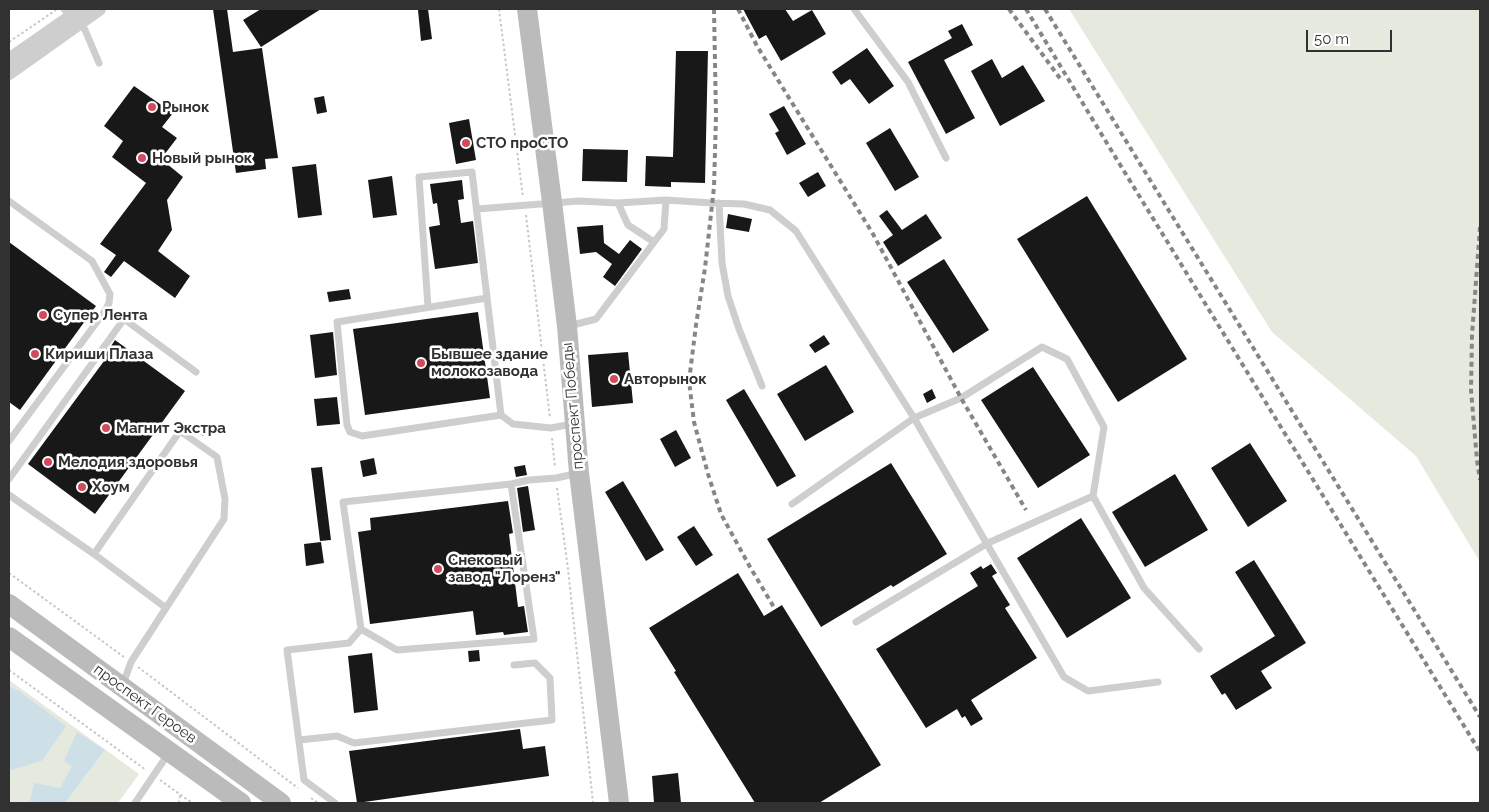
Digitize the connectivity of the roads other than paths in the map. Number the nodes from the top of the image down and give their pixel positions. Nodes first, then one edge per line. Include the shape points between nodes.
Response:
1 (99, 9) edge
2 (515, 9) edge
3 (527, 9) edge
4 (854, 9) edge
5 (74, 14) edge
6 (9, 60) edge
7 (99, 63) dead end
8 (9, 73) edge
9 (946, 158) dead end
10 (666, 200) junction
11 (9, 201) edge
12 (618, 203) junction
13 (719, 203) junction
14 (539, 204) junction
15 (477, 209) junction
16 (654, 242) junction
17 (488, 298) junction
18 (428, 307) junction
19 (566, 326) junction
20 (196, 372) dead end
21 (762, 386) dead end
22 (501, 415) junction
23 (914, 418) junction
24 (563, 426) junction
25 (9, 441) edge
26 (568, 476) junction
27 (9, 479) edge
28 (511, 484) junction
29 (9, 494) edge
30 (1093, 496) junction
31 (792, 504) dead end
32 (988, 543) junction
33 (94, 554) junction
34 (9, 604) edge
35 (166, 608) junction
36 (856, 622) dead end
37 (361, 629) junction
38 (9, 637) edge
39 (1199, 649) dead end
40 (514, 665) dead end
41 (1158, 682) dead end
42 (122, 687) junction
43 (299, 740) junction
44 (170, 752) junction
45 (135, 803) edge
46 (241, 803) edge
47 (282, 803) edge
48 (335, 803) edge
49 (608, 803) edge
50 (619, 803) edge

1 - 5 street
2 - 14 main road, проспект Победы
3 - 14 main road, проспект Победы
4 - 9 lane via 908,82
5 - 6 street
5 - 7 lane via 85,30
5 - 8 street
10 - 12 lane
10 - 13 lane
10 - 16 lane via 664,229
11 - 25 lane via 92,261 110,294 105,311
12 - 14 lane
12 - 16 lane via 628,225
13 - 21 lane via 722,263 728,296
13 - 23 lane via 770,210 796,231
14 - 15 lane
14 - 19 main road, проспект Победы
14 - 24 main road, проспект Победы
15 - 17 lane
15 - 18 lane via 472,172 418,177
16 - 19 lane via 596,319
17 - 18 lane
17 - 22 lane
18 - 22 lane via 337,322 350,432 362,436
19 - 24 main road, проспект Победы
20 - 27 lane via 124,319
22 - 24 lane via 513,424
23 - 30 lane via 961,398 1042,347 1067,359 1104,426
23 - 31 lane
23 - 32 lane
24 - 26 main road, проспект Победы
26 - 28 lane
26 - 49 main road, проспект Победы
26 - 50 main road, проспект Победы
28 - 37 lane via 343,502
28 - 37 lane via 534,638 397,650
29 - 33 lane
30 - 32 lane
30 - 39 lane via 1144,588
32 - 36 lane
32 - 41 lane via 1064,677 1088,691
33 - 35 lane
33 - 35 lane via 180,431 217,457 225,499 224,519
34 - 42 main road, проспект Героев
35 - 42 lane via 131,662
37 - 43 lane via 349,643 287,650
38 - 44 main road, проспект Героев
40 - 43 lane via 535,662 550,678 552,720 354,743 337,736
42 - 47 main road, проспект Героев
43 - 48 lane via 304,780
44 - 45 lane
44 - 46 main road, проспект Героев

